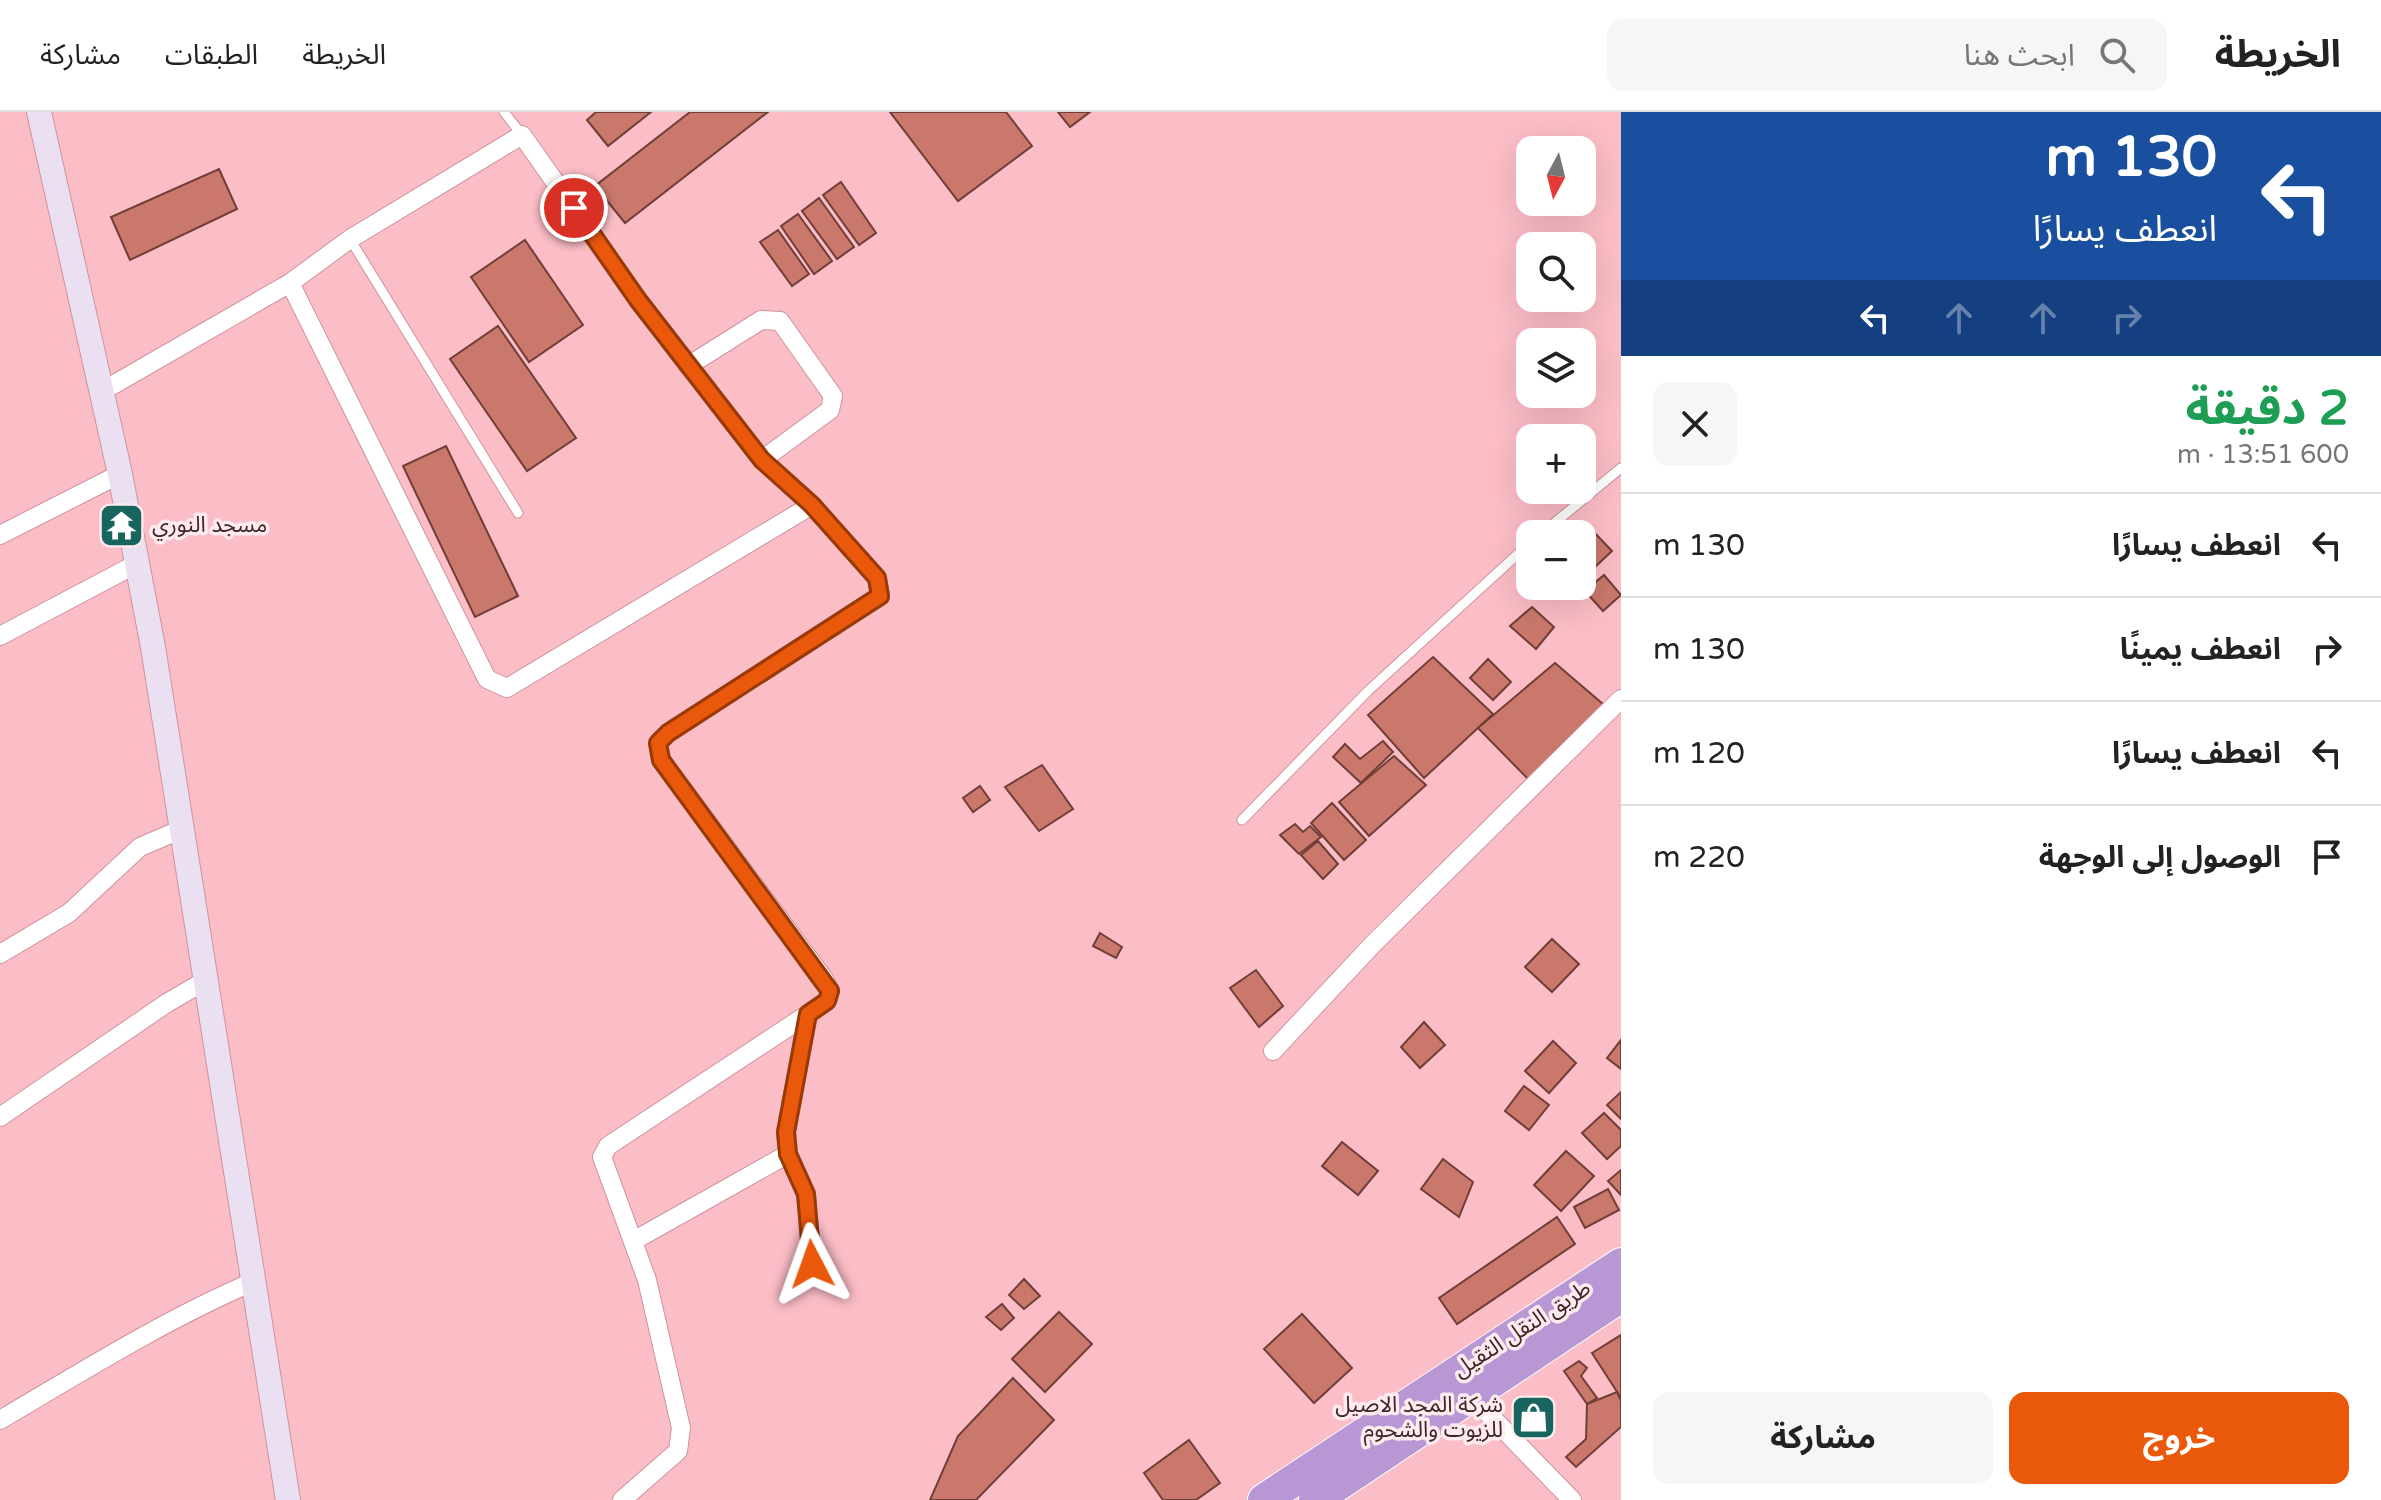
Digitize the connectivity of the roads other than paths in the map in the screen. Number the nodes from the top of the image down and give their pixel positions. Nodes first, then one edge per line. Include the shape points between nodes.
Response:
1 (39, 112) edge
2 (504, 112) edge
3 (522, 135) junction
4 (350, 239) junction
5 (290, 283) junction
6 (688, 366) junction
7 (99, 393) junction
8 (762, 460) junction
9 (1621, 468) edge
10 (120, 474) junction
11 (812, 505) junction
12 (518, 513) dead end
13 (1558, 520) edge
14 (0, 535) edge
15 (1516, 556) edge
16 (138, 563) junction
17 (0, 636) edge
18 (1621, 699) edge
19 (1242, 820) dead end
20 (182, 829) junction
21 (0, 954) edge
22 (208, 979) junction
23 (808, 1014) junction
24 (1273, 1051) dead end
25 (0, 1117) edge
26 (788, 1154) junction
27 (635, 1240) junction
28 (812, 1264) dead end
29 (1621, 1264) edge
30 (255, 1281) junction
31 (1621, 1296) edge
32 (1471, 1396) junction
33 (0, 1420) edge
34 (288, 1500) edge
35 (622, 1500) edge
36 (1264, 1500) edge
37 (1315, 1500) edge
38 (1572, 1500) edge

1 - 7 main road
2 - 3 lane
3 - 4 street
3 - 6 street
4 - 5 street
4 - 12 lane
5 - 7 street
5 - 11 street via 487,679 495,685 507,688
6 - 8 street
6 - 8 street via 761,320 780,321 833,396 830,410
7 - 10 main road
8 - 11 street
9 - 13 lane
10 - 14 street
10 - 16 main road
11 - 23 street via 877,578 880,596 658,743 661,760 824,979 830,991 827,1001
15 - 19 lane via 1368,691
16 - 17 street
16 - 20 main road
18 - 24 street via 1373,944
20 - 21 street via 140,847 69,913
20 - 22 main road
22 - 25 street
22 - 30 main road
23 - 26 street via 786,1132
23 - 27 street via 608,1146 603,1168
26 - 27 street
26 - 28 street via 806,1194
27 - 35 street via 681,1441 667,1463
29 - 36 highway, طريق النقل الثقيل
30 - 33 street via 114,1352
30 - 34 main road
31 - 32 highway, طريق النقل الثقيل
32 - 37 highway, طريق النقل الثقيل
32 - 38 street

